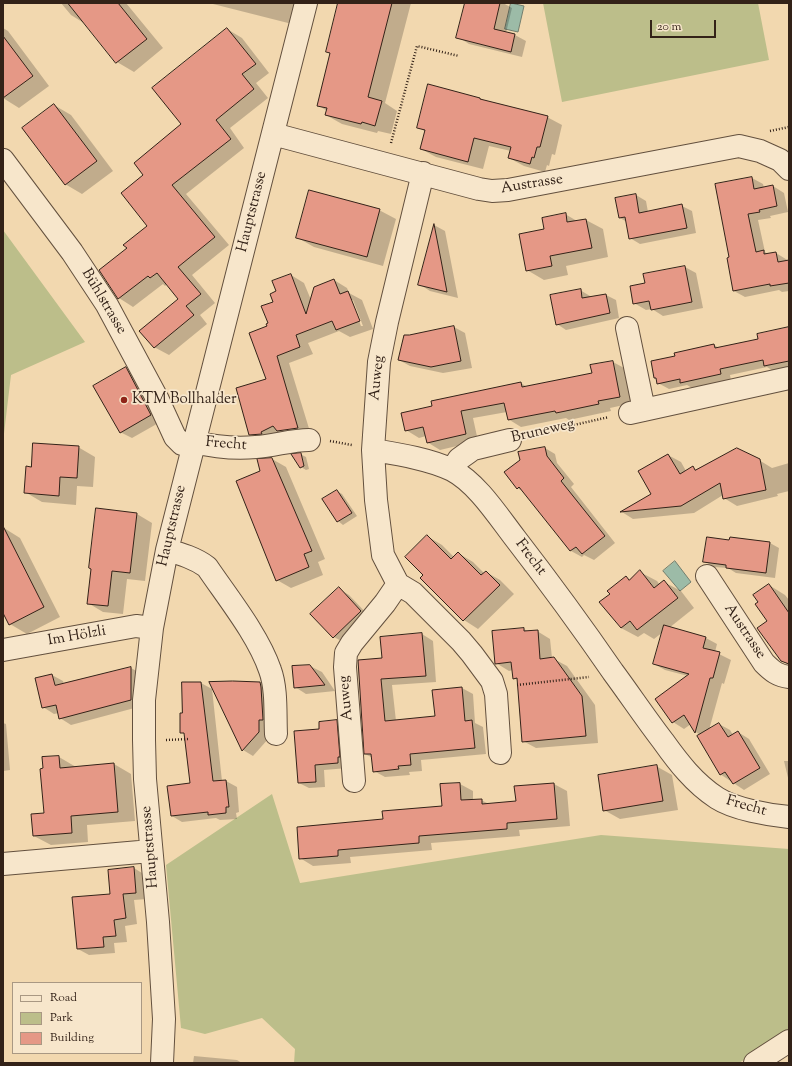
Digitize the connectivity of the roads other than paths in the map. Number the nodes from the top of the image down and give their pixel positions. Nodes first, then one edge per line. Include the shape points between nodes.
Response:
1 (306, 3) edge
2 (273, 134) junction
3 (3, 160) edge
4 (789, 170) edge
5 (423, 173) junction
6 (628, 328) dead end
7 (789, 378) edge
8 (309, 440) road end
9 (510, 440) road end
10 (193, 444) junction
11 (373, 450) junction
12 (452, 470) junction
13 (167, 550) junction
14 (707, 576) dead end
15 (398, 584) junction
16 (152, 628) junction
17 (3, 650) edge
18 (789, 677) edge
19 (276, 734) dead end
20 (500, 753) dead end
21 (354, 781) dead end
22 (789, 817) edge
23 (151, 851) junction
24 (3, 864) edge
25 (789, 1041) edge
26 (162, 1063) edge
27 (755, 1063) edge

1 - 2 street, Hauptstrasse
2 - 5 street, Austrasse
2 - 10 street, Hauptstrasse
3 - 10 street, Bühlstrasse via 72,252 107,305 175,437 182,444
4 - 5 street, Austrasse via 780,160 760,151 739,146 508,190 479,189
5 - 11 street, Auweg via 379,362
6 - 7 street via 637,411
8 - 10 street, Frecht via 238,448
9 - 12 street, Bruneweg via 473,449 459,459
10 - 13 street, Hauptstrasse
11 - 12 street, Frecht via 426,461
11 - 15 street, Auweg via 383,555
12 - 22 street, Frecht via 464,478 491,507 553,588 684,770 718,798 759,812
13 - 16 street, Hauptstrasse
13 - 19 street via 189,557 207,567 261,648 271,671
14 - 18 street, Austrasse via 764,663 771,671
15 - 20 street, Auweg via 413,593 461,641 492,681 496,694
15 - 21 street, Auweg via 346,653
16 - 17 street, Im Hölzli via 136,626
16 - 23 street, Hauptstrasse via 144,700 145,779
23 - 24 street
23 - 26 street, Hauptstrasse via 164,1019
25 - 27 street

